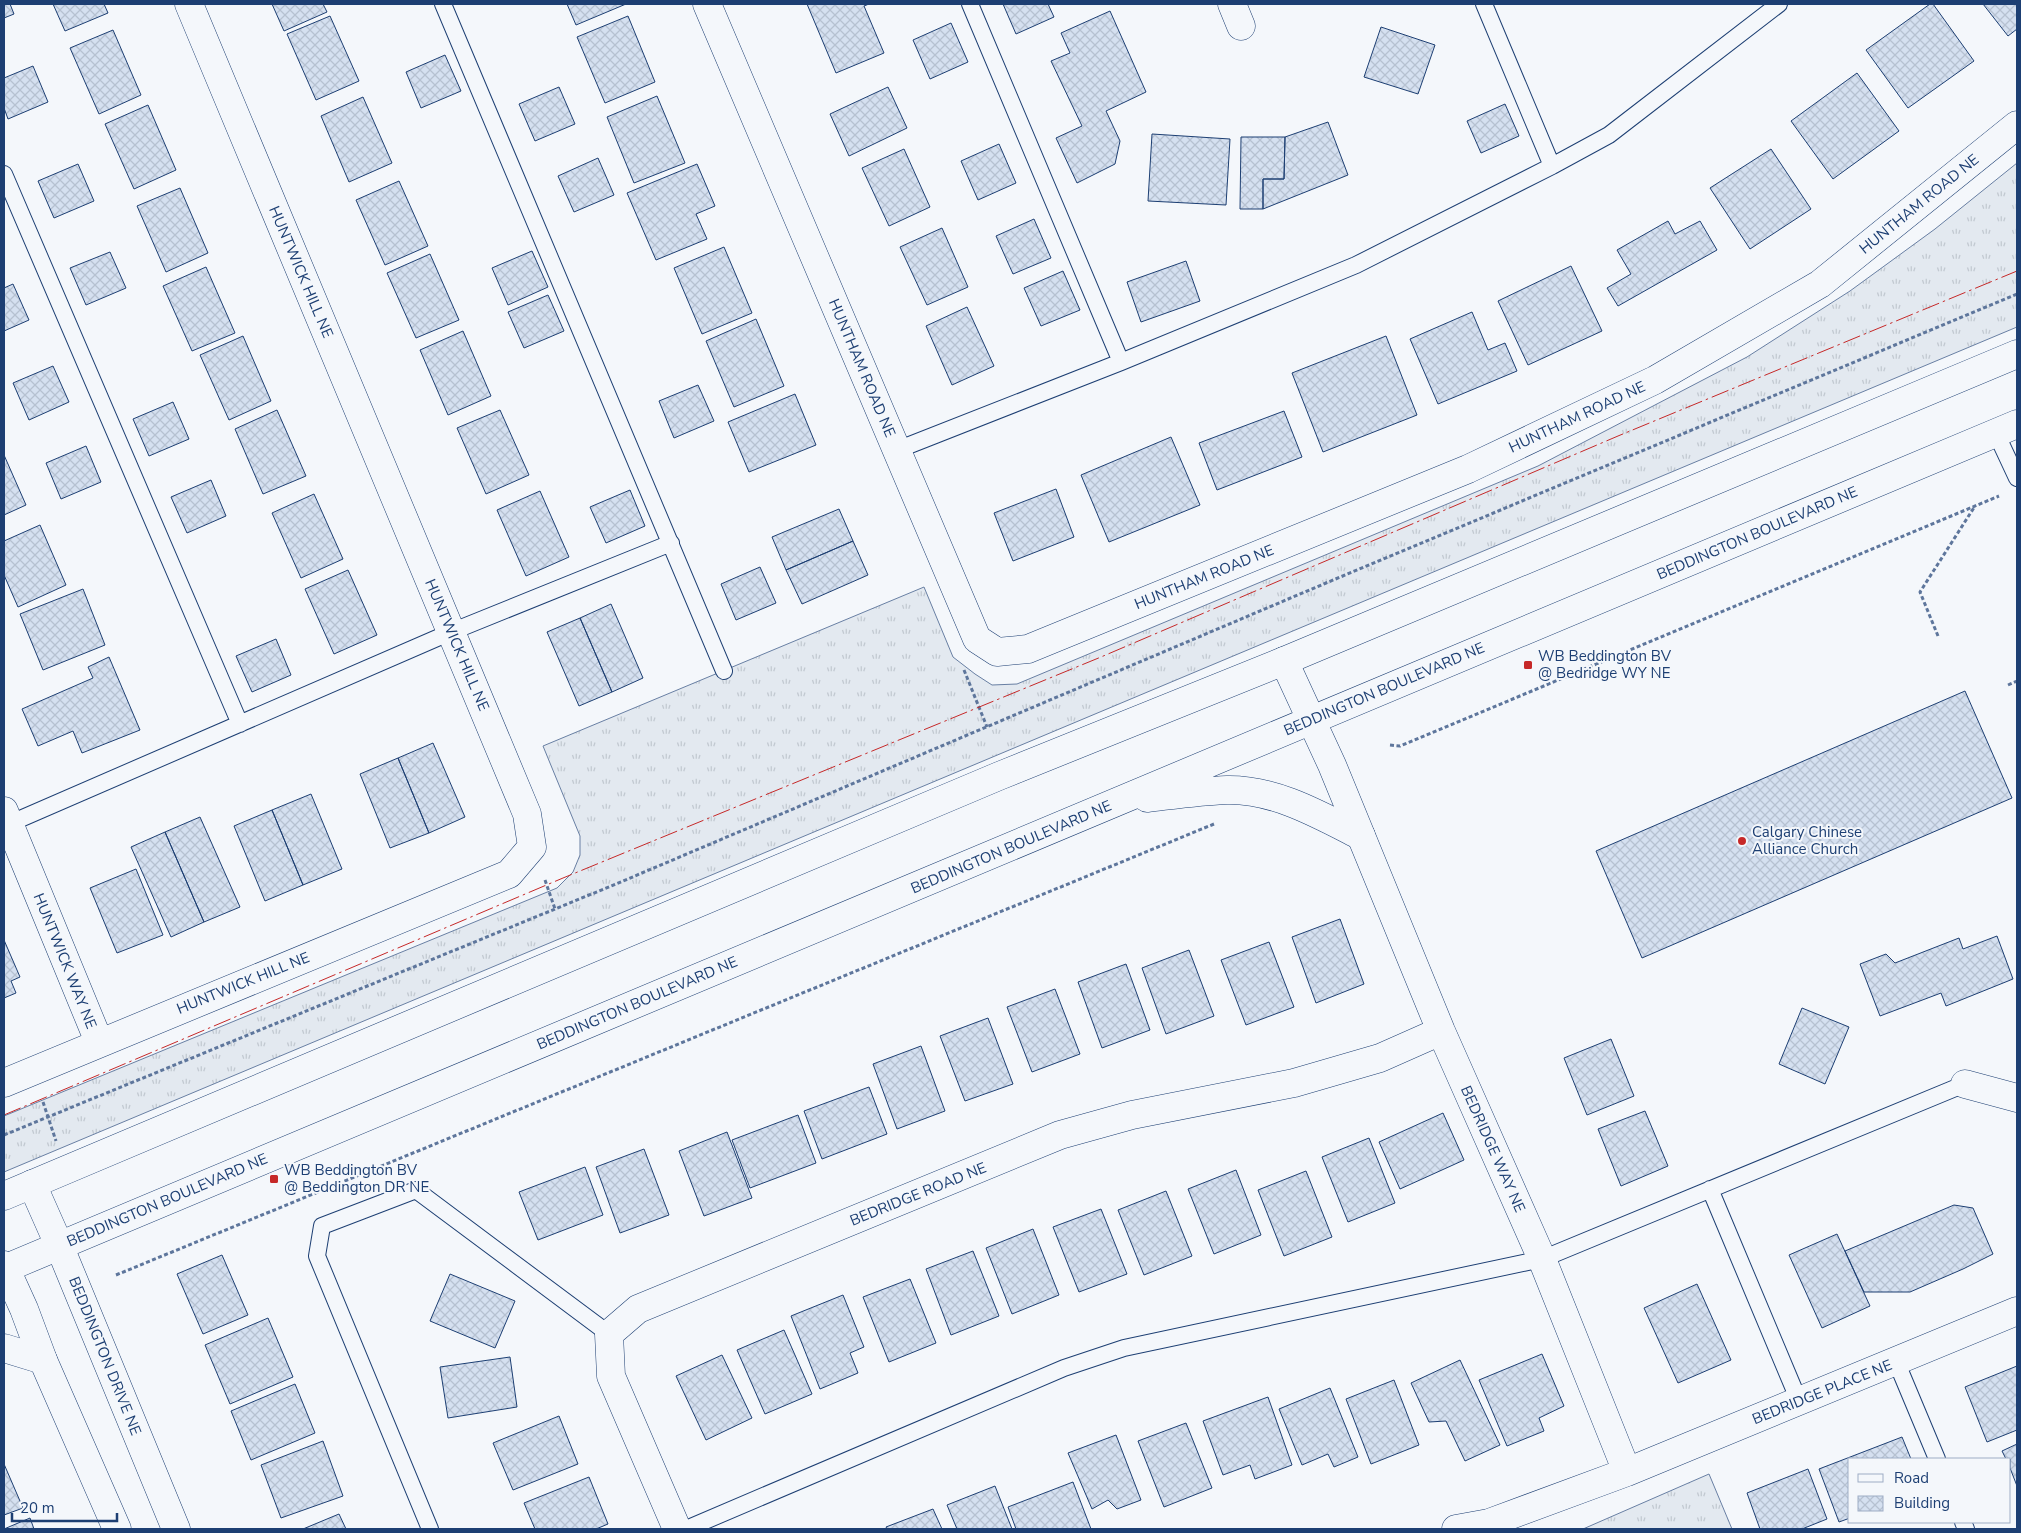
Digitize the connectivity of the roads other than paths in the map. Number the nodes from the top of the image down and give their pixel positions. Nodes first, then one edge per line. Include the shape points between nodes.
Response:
1 (189, 4) edge
2 (443, 4) edge
3 (708, 4) edge
4 (970, 4) edge
5 (1484, 4) edge
6 (1779, 4) edge
7 (2017, 125) edge
8 (1552, 166) junction
9 (4, 174) edge
10 (2017, 354) edge
11 (1121, 362) junction
12 (2007, 428) edge
13 (897, 450) junction
14 (2017, 478) edge
15 (671, 543) junction
16 (451, 632) junction
17 (1284, 661) junction
18 (724, 671) dead end
19 (1311, 720) junction
20 (240, 724) junction
21 (1120, 800) junction
22 (6, 820) edge
23 (1361, 836) junction
24 (1441, 1031) junction
25 (99, 1042) junction
26 (4, 1082) edge
27 (1965, 1084) joint
28 (2017, 1098) edge
29 (32, 1184) junction
30 (1710, 1189) junction
31 (4, 1196) edge
32 (59, 1245) junction
33 (1542, 1259) junction
34 (4, 1267) edge
35 (2017, 1311) edge
36 (609, 1334) junction
37 (4, 1348) edge
38 (43, 1360) junction
39 (1896, 1361) junction
40 (1799, 1401) junction
41 (1937, 1458) edge
42 (1627, 1472) junction
43 (117, 1529) edge
44 (176, 1529) edge
45 (430, 1529) edge
46 (677, 1529) edge
47 (686, 1529) edge
48 (1456, 1529) edge

1 - 16 street, HUNTWICK HILL NE
2 - 15 lane
3 - 13 street, HUNTHAM ROAD NE
4 - 11 lane
5 - 8 lane
6 - 8 lane via 1609,134
7 - 13 street, HUNTHAM ROAD NE via 1820,284 1655,380 1468,469 1028,649 997,652 977,639
8 - 11 lane via 1356,265
9 - 20 lane
10 - 17 street
11 - 13 lane
12 - 14 lane
12 - 19 street, BEDDINGTON BOULEVARD NE
15 - 16 lane
15 - 18 lane
16 - 20 lane
16 - 25 street, HUNTWICK HILL NE via 527,814 532,847 527,854 509,874
17 - 19 street, BEDRIDGE WAY NE
17 - 29 street via 1000,776
19 - 21 street, BEDDINGTON BOULEVARD NE
19 - 23 street, BEDRIDGE WAY NE
20 - 22 lane
21 - 23 street via 1228,790 1262,794 1320,814
21 - 32 street, BEDDINGTON BOULEVARD NE
22 - 25 street, HUNTWICK WAY NE
23 - 24 street, BEDRIDGE WAY NE
24 - 33 street, BEDRIDGE WAY NE
24 - 36 street, BEDRIDGE ROAD NE via 1380,1058 1294,1083 1132,1115 1060,1135 638,1309
25 - 26 street, HUNTWICK WAY NE
27 - 28 street
27 - 30 lane
29 - 31 street
29 - 32 street, BEDDINGTON DRIVE NE
30 - 33 lane
30 - 40 lane
32 - 34 street, BEDDINGTON BOULEVARD NE
32 - 44 street, BEDDINGTON DRIVE NE
33 - 42 street, BEDRIDGE WAY NE
33 - 47 lane via 1124,1348 1064,1368
34 - 38 street
35 - 39 street, BEDRIDGE PLACE NE
36 - 45 lane via 416,1190 322,1226 317,1256
36 - 46 street via 611,1376
37 - 38 street
38 - 43 street
39 - 40 street, BEDRIDGE PLACE NE
39 - 41 lane
40 - 42 street, BEDRIDGE PLACE NE
42 - 48 street via 1489,1523

